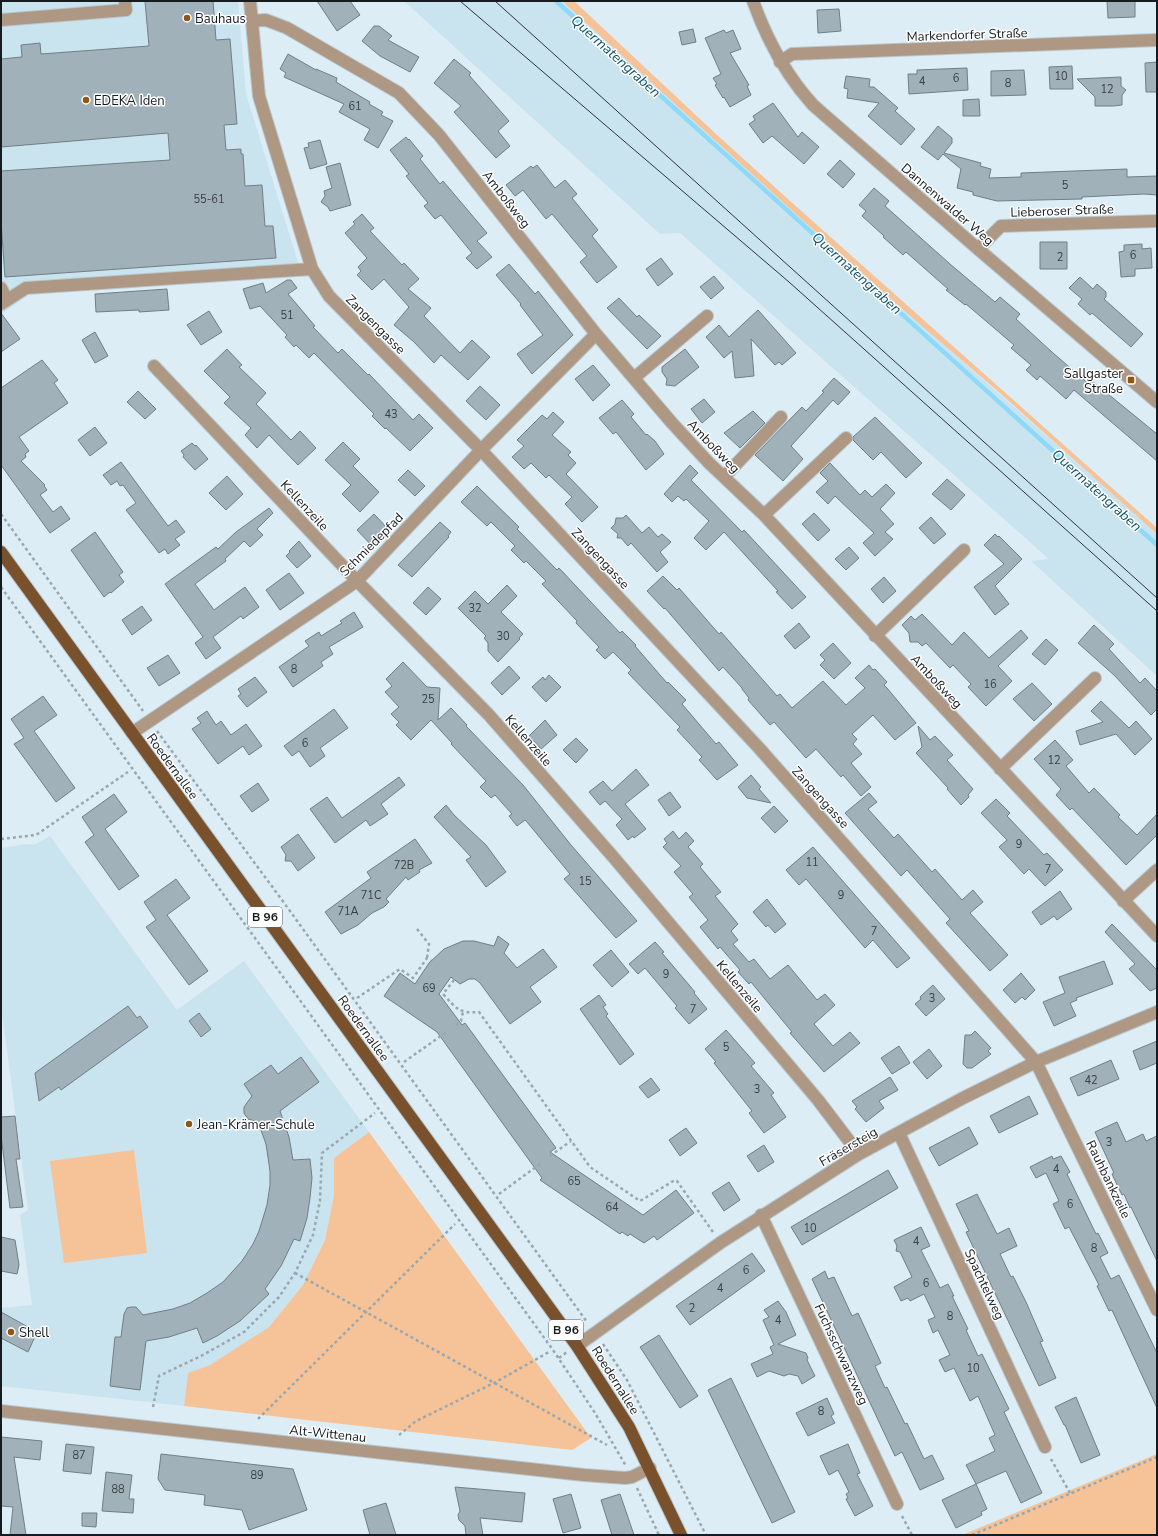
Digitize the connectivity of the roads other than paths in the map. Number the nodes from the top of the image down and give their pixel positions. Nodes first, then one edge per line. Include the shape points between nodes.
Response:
1 (125, 1) edge
2 (250, 1) edge
3 (753, 1) edge
4 (1, 20) edge
5 (252, 21) junction
6 (1157, 40) edge
7 (780, 62) junction
8 (1157, 220) edge
9 (978, 249) junction
10 (312, 269) junction
11 (1, 288) edge
12 (4, 302) edge
13 (707, 316) dead end
14 (596, 334) junction
15 (154, 366) dead end
16 (634, 378) junction
17 (1157, 402) edge
18 (782, 417) dead end
19 (846, 438) dead end
20 (481, 450) junction
21 (724, 477) junction
22 (764, 515) junction
23 (964, 550) dead end
24 (1, 552) edge
25 (357, 581) junction
26 (875, 636) junction
27 (1095, 678) dead end
28 (132, 732) junction
29 (1000, 769) junction
30 (1157, 870) edge
31 (1124, 901) junction
32 (1157, 936) edge
33 (1157, 1012) edge
34 (1036, 1062) junction
35 (899, 1133) junction
36 (859, 1154) junction
37 (761, 1215) junction
38 (1157, 1310) edge
39 (577, 1346) junction
40 (1, 1411) edge
41 (1045, 1448) road end
42 (650, 1468) junction
43 (897, 1504) road end
44 (681, 1535) edge

1 - 4 street via 126,10
2 - 5 street
3 - 7 street, Dannenwalder Weg
5 - 10 street, Zangengasse via 259,96
5 - 14 street, Amboßweg via 266,20 287,28 399,93 439,135
6 - 7 street, Markendorfer Straße via 792,54
7 - 9 street, Dannenwalder Weg via 813,105
8 - 9 street, Lieberoser Straße via 1001,226
9 - 17 street, Dannenwalder Weg
10 - 12 street via 26,288
10 - 20 street, Zangengasse via 330,296
11 - 12 street
13 - 16 street
14 - 16 street, Amboßweg
14 - 20 street, Schmiedepfad
15 - 25 street, Kellenzeile
16 - 21 street, Amboßweg via 672,423
18 - 21 street
19 - 22 street
20 - 25 street, Schmiedepfad
20 - 34 street, Zangengasse via 759,748
21 - 22 street, Amboßweg
22 - 26 street, Amboßweg
23 - 26 street
24 - 28 main road, Roedernallee / B 96
25 - 28 street, Schmiedepfad
25 - 36 street, Kellenzeile via 494,721 615,859 818,1100
26 - 29 street, Amboßweg
27 - 29 street
28 - 39 main road, Roedernallee / B 96
29 - 31 street, Amboßweg
30 - 31 street
31 - 32 street, Amboßweg
33 - 34 street, Fräsersteig
34 - 35 street, Fräsersteig
34 - 38 street, Rauhbankzeile
35 - 36 street, Fräsersteig
35 - 41 street, Spachtelweg
36 - 37 street, Fräsersteig
37 - 39 street, Fräsersteig
37 - 43 street, Fuchsschwanzweg
39 - 42 main road, Roedernallee / B 96 via 629,1427
40 - 42 street, Alt-Wittenau via 580,1475 625,1478
42 - 44 main road, Roedernallee / B 96

